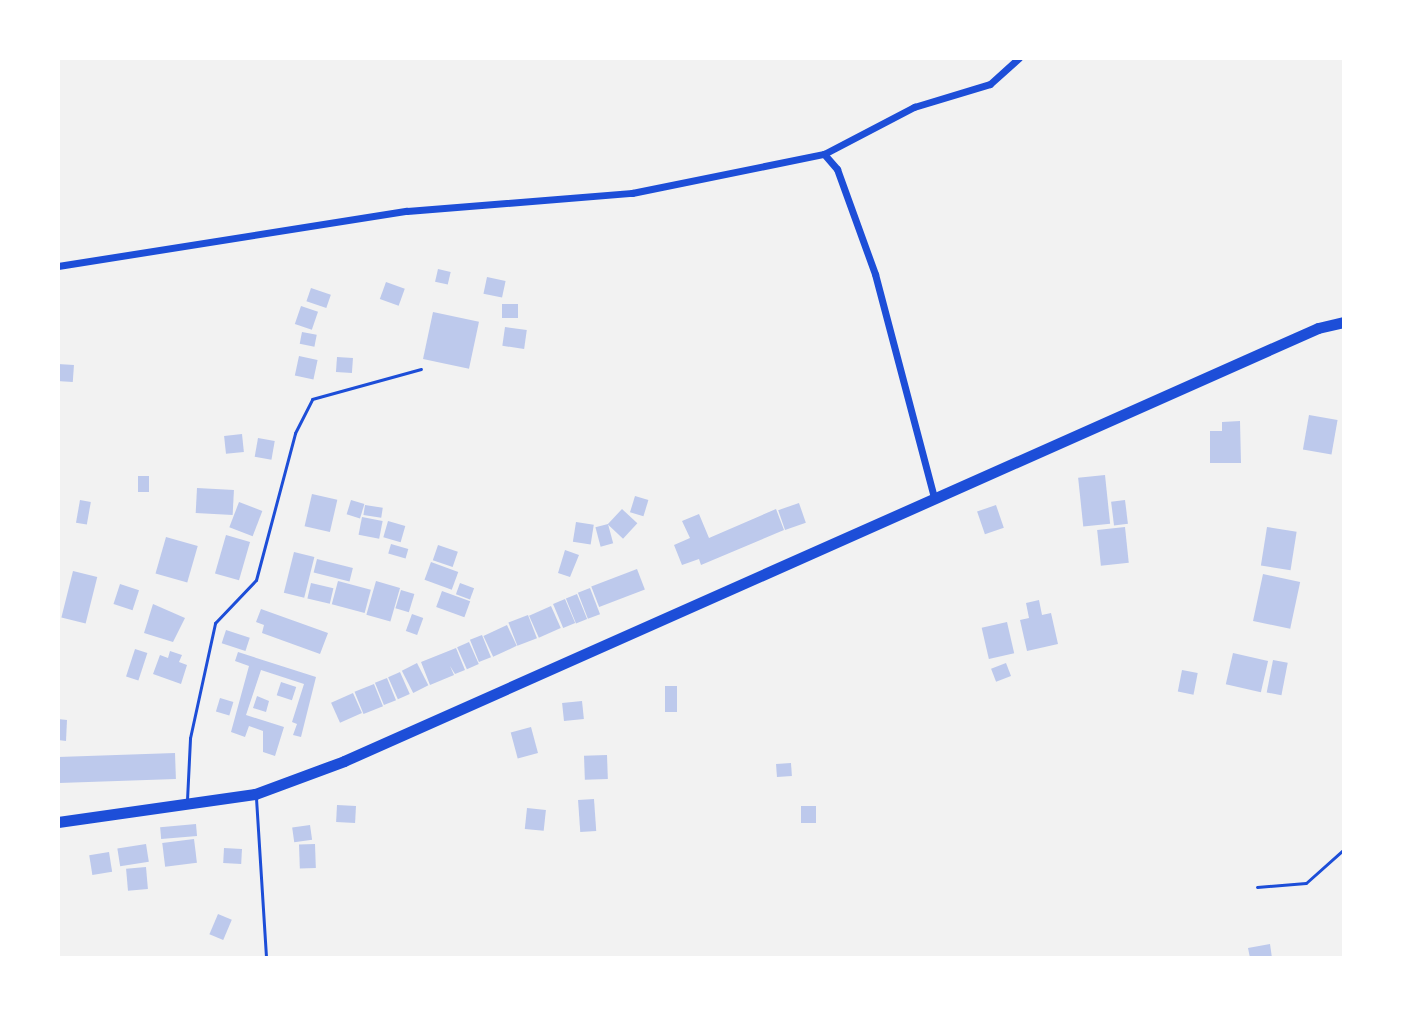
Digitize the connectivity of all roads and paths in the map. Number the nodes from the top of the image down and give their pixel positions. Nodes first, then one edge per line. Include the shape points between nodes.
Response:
1 (1019, 58) edge
2 (824, 154) junction
3 (58, 266) edge
4 (1344, 322) edge
5 (421, 369) dead end
6 (934, 497) junction
7 (255, 794) junction
8 (187, 804) junction
9 (58, 822) edge
10 (1344, 849) edge
11 (1257, 887) dead end
12 (266, 958) edge

1 - 2 street via 990,84 914,107
2 - 3 street via 632,193 407,211
2 - 6 street via 837,169 875,274
4 - 6 main road via 1318,328
5 - 8 lane via 312,399 295,433 256,580 215,623 190,738
6 - 7 main road via 344,761
7 - 8 main road
7 - 12 lane
8 - 9 main road
10 - 11 lane via 1306,883

